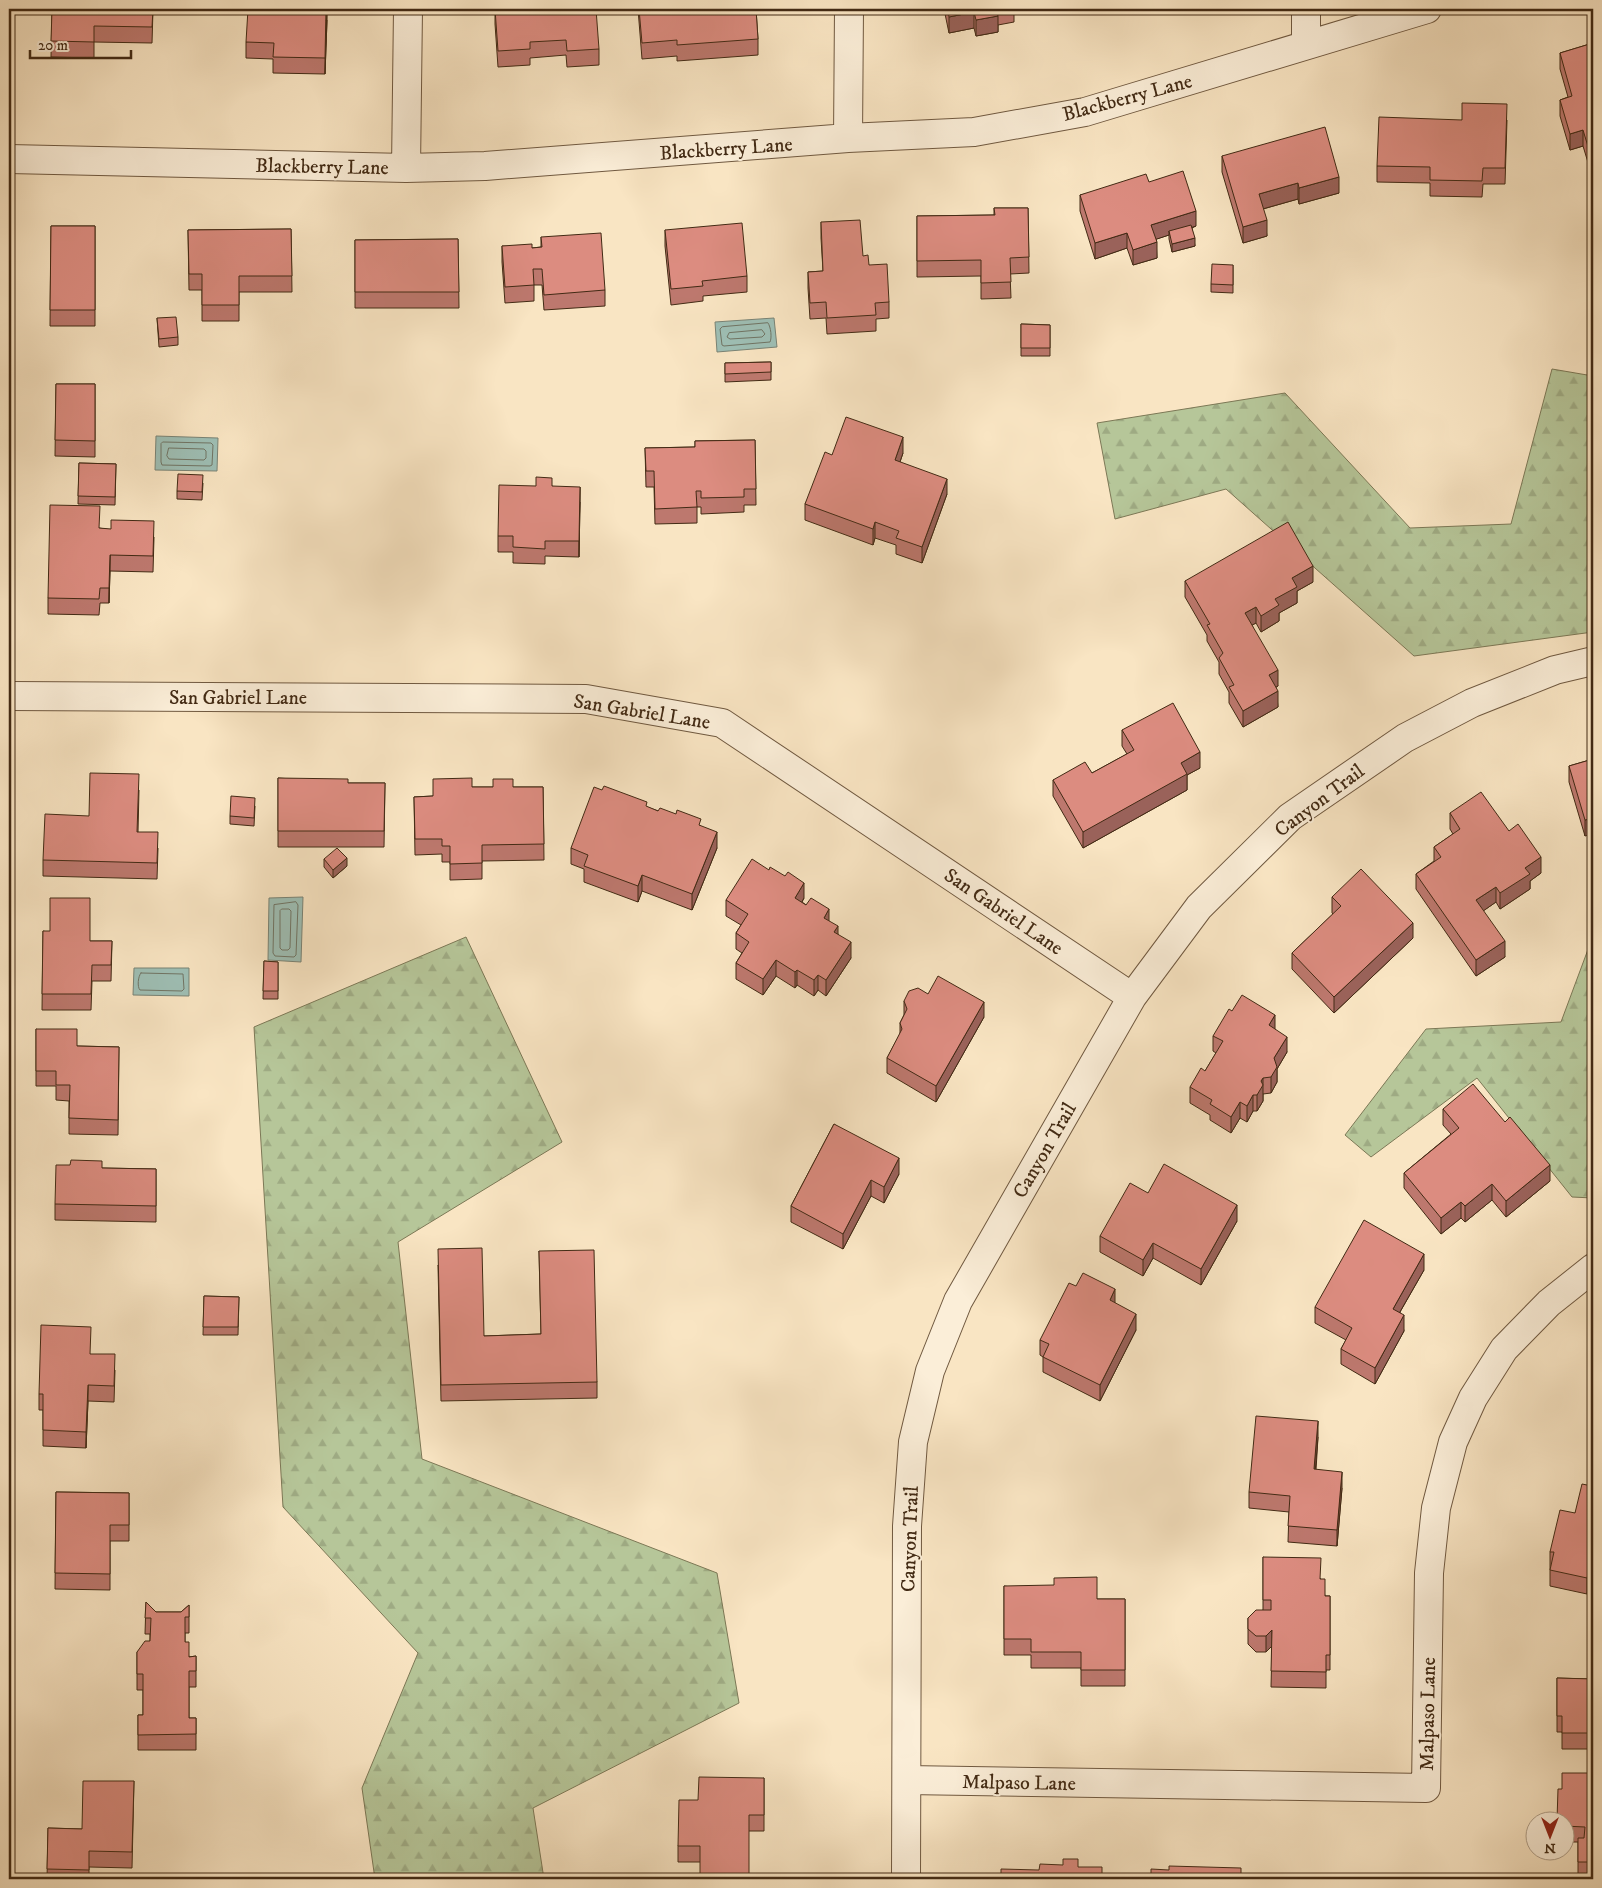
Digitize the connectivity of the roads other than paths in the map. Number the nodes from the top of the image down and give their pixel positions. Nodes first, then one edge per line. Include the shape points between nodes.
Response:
1 (408, 9) edge
2 (849, 9) edge
3 (1306, 9) edge
4 (1427, 9) edge
5 (1306, 45) junction
6 (848, 138) junction
7 (9, 159) edge
8 (406, 168) junction
9 (1593, 661) edge
10 (9, 696) edge
11 (1132, 997) junction
12 (1593, 1268) edge
13 (908, 1780) junction
14 (906, 1879) edge

1 - 8 street
2 - 6 street
3 - 5 street
4 - 5 street, Blackberry Lane
5 - 6 street, Blackberry Lane via 1086,112 974,132
6 - 8 street, Blackberry Lane via 485,166
7 - 8 street, Blackberry Lane
9 - 11 street, Canyon Trail via 1555,670 1472,703 1405,738 1290,817 1198,907
10 - 11 street, San Gabriel Lane via 586,699 722,723
11 - 13 street, Canyon Trail via 958,1301 930,1371 913,1442 907,1526
12 - 13 street, Malpaso Lane via 1549,1303 1504,1349 1473,1398 1454,1442 1436,1508 1428,1573 1426,1788
13 - 14 street, Canyon Trail

